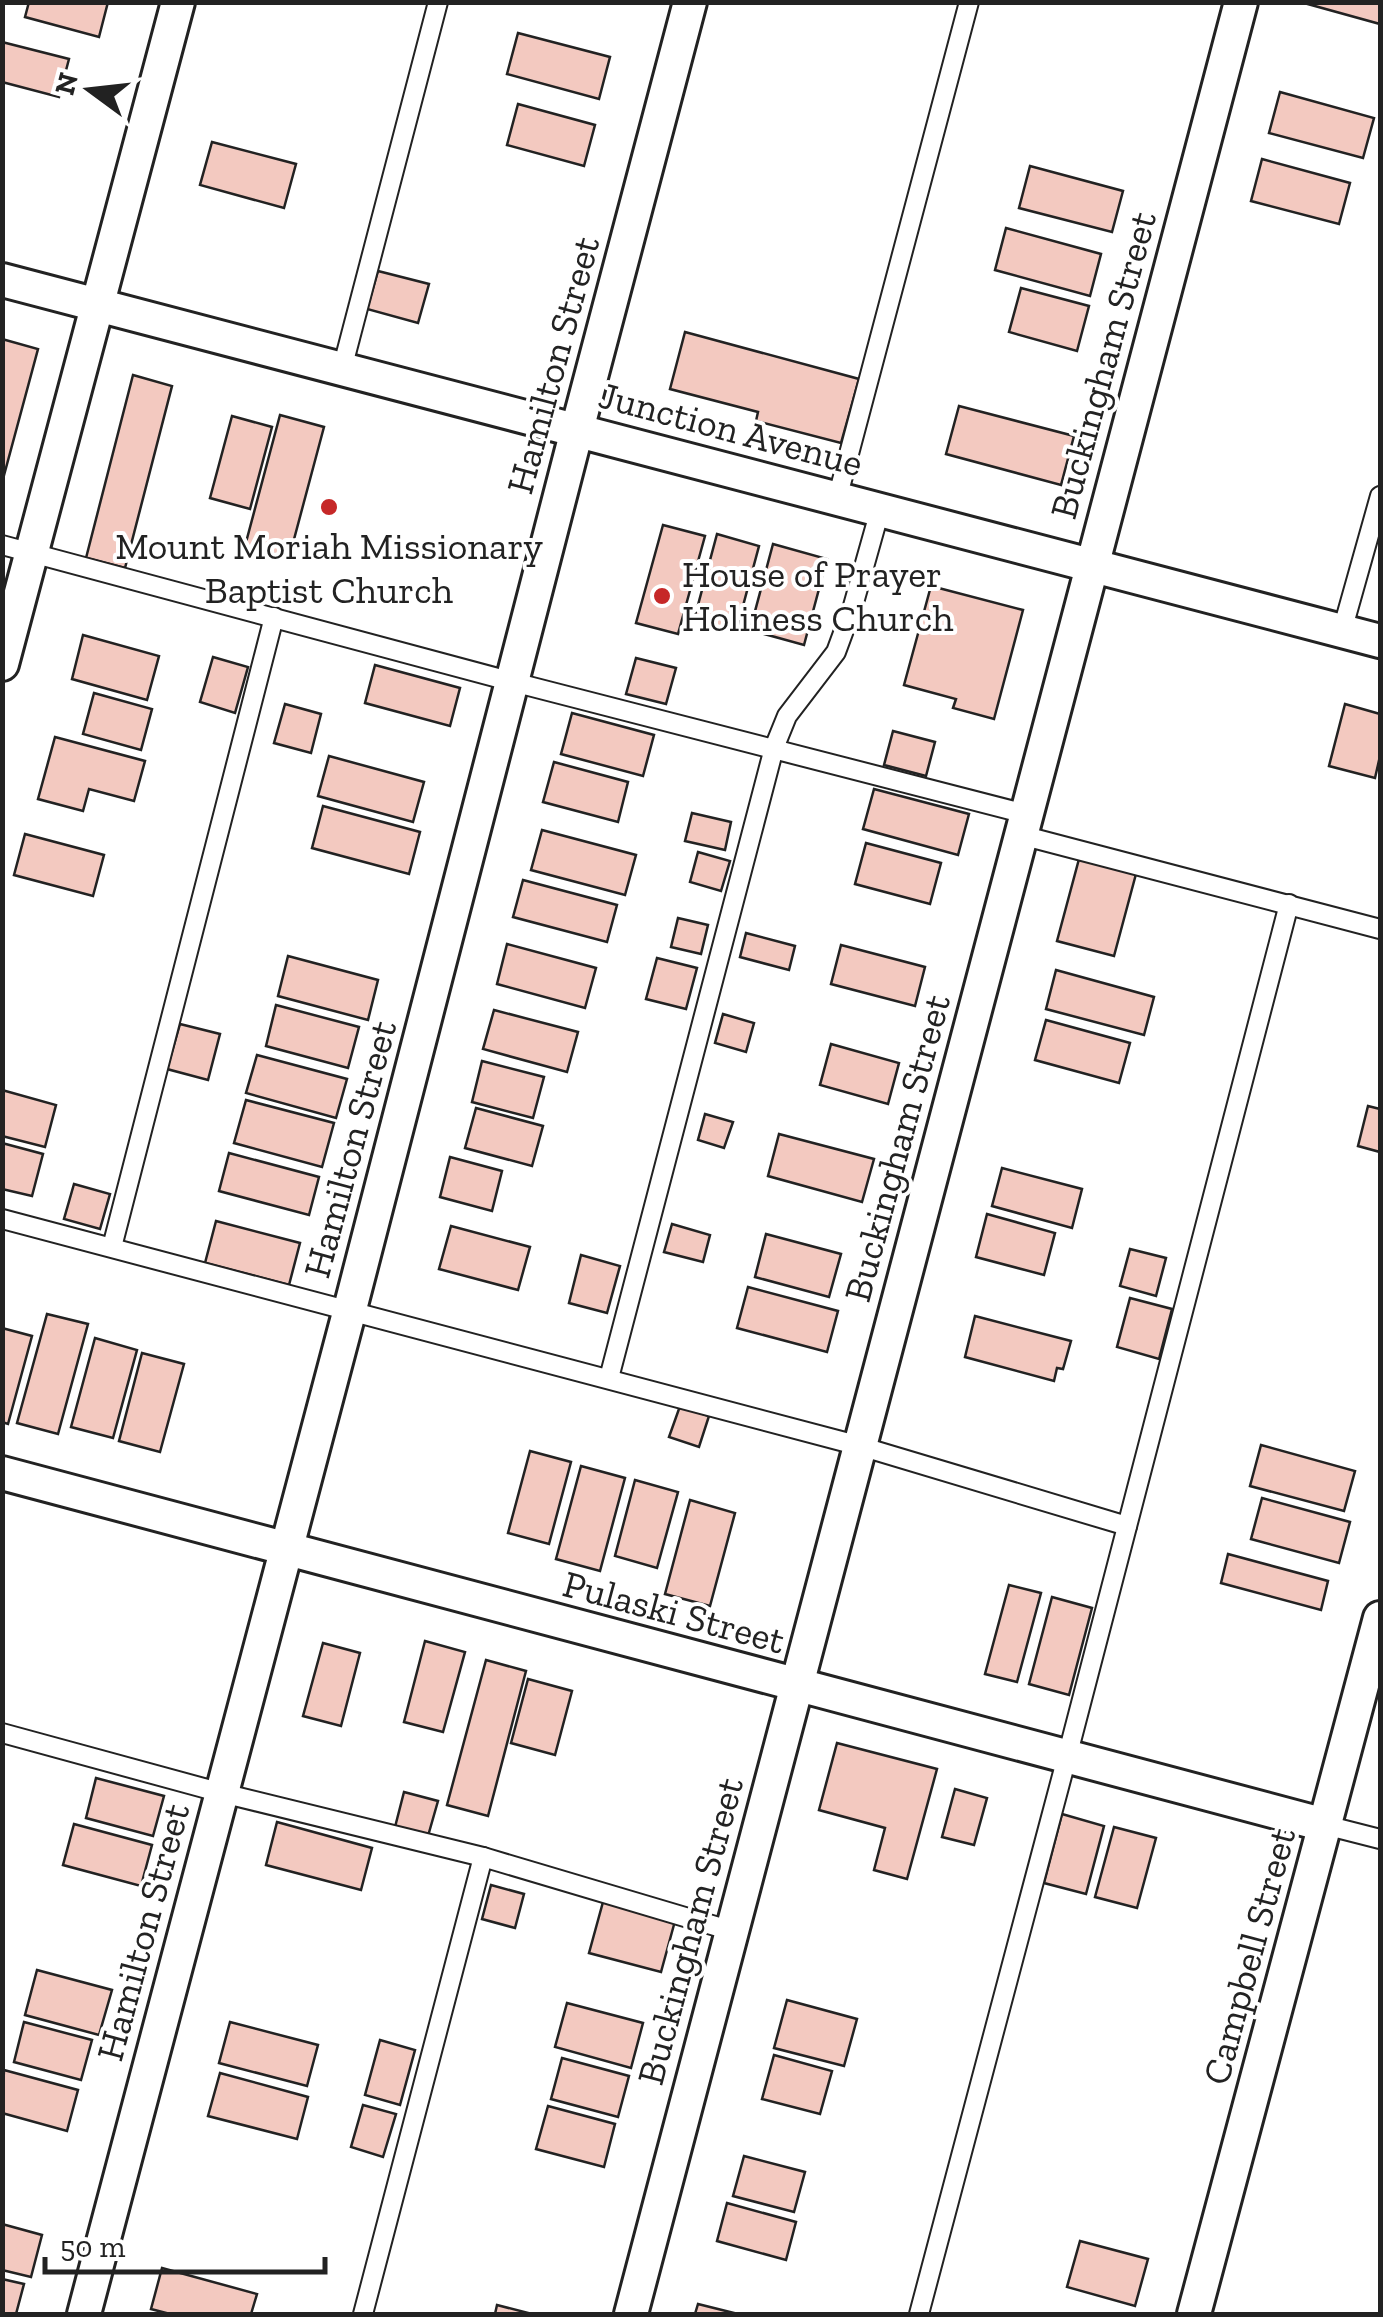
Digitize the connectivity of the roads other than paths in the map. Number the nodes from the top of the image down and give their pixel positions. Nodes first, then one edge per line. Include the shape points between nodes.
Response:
1 (178, 2) edge
2 (438, 2) edge
3 (690, 2) edge
4 (969, 2) edge
5 (1240, 2) edge
6 (2, 280) edge
7 (98, 306) junction
8 (342, 369) junction
9 (577, 430) junction
10 (1380, 496) edge
11 (837, 499) junction
12 (880, 510) junction
13 (17, 549) edge
14 (1092, 565) junction
15 (274, 617) junction
16 (1342, 631) junction
17 (1380, 641) edge
18 (2, 664) edge
19 (513, 682) junction
20 (774, 748) junction
21 (1024, 825) junction
22 (1290, 904) junction
23 (1380, 928) edge
24 (2, 1219) edge
25 (112, 1247) junction
26 (350, 1310) junction
27 (609, 1378) junction
28 (860, 1446) junction
29 (2, 1473) edge
30 (1127, 1526) junction
31 (286, 1548) junction
32 (1380, 1618) edge
33 (796, 1686) junction
34 (2, 1733) edge
35 (1067, 1757) junction
36 (222, 1792) junction
37 (1325, 1825) junction
38 (1380, 1839) edge
39 (483, 1857) junction
40 (732, 1931) junction
41 (84, 2314) edge
42 (362, 2314) edge
43 (631, 2314) edge
44 (918, 2314) edge
45 (1194, 2314) edge

1 - 7 street
2 - 8 lane
3 - 9 street, Hamilton Street
4 - 11 lane
5 - 14 street, Buckingham Street
6 - 7 street, Junction Avenue
7 - 8 street, Junction Avenue
7 - 13 street
8 - 9 street, Junction Avenue
9 - 11 street, Junction Avenue
9 - 19 street, Hamilton Street
10 - 16 lane
11 - 12 street, Junction Avenue
12 - 14 street, Junction Avenue
12 - 20 lane via 836,652 788,716
13 - 15 lane
13 - 18 street
14 - 16 street, Junction Avenue
14 - 21 street, Buckingham Street
15 - 19 lane
15 - 25 lane
16 - 17 street, Junction Avenue
19 - 20 lane
19 - 26 street, Hamilton Street
20 - 21 lane
20 - 27 lane
21 - 22 lane
21 - 28 street, Buckingham Street
22 - 23 lane
22 - 30 lane
24 - 25 lane
25 - 26 lane
26 - 27 lane
26 - 31 street, Hamilton Street
27 - 28 lane
28 - 30 lane
28 - 33 street, Buckingham Street
29 - 31 street, Pulaski Street
30 - 35 lane
31 - 33 street, Pulaski Street
31 - 36 street, Hamilton Street
32 - 37 street, Campbell Street
33 - 35 street, Pulaski Street
33 - 40 street, Buckingham Street
34 - 36 lane
35 - 37 street, Pulaski Street
35 - 44 lane
36 - 39 lane
36 - 41 street, Hamilton Street
37 - 38 lane
37 - 45 street, Campbell Street
39 - 40 lane
39 - 42 lane
40 - 43 street, Buckingham Street

